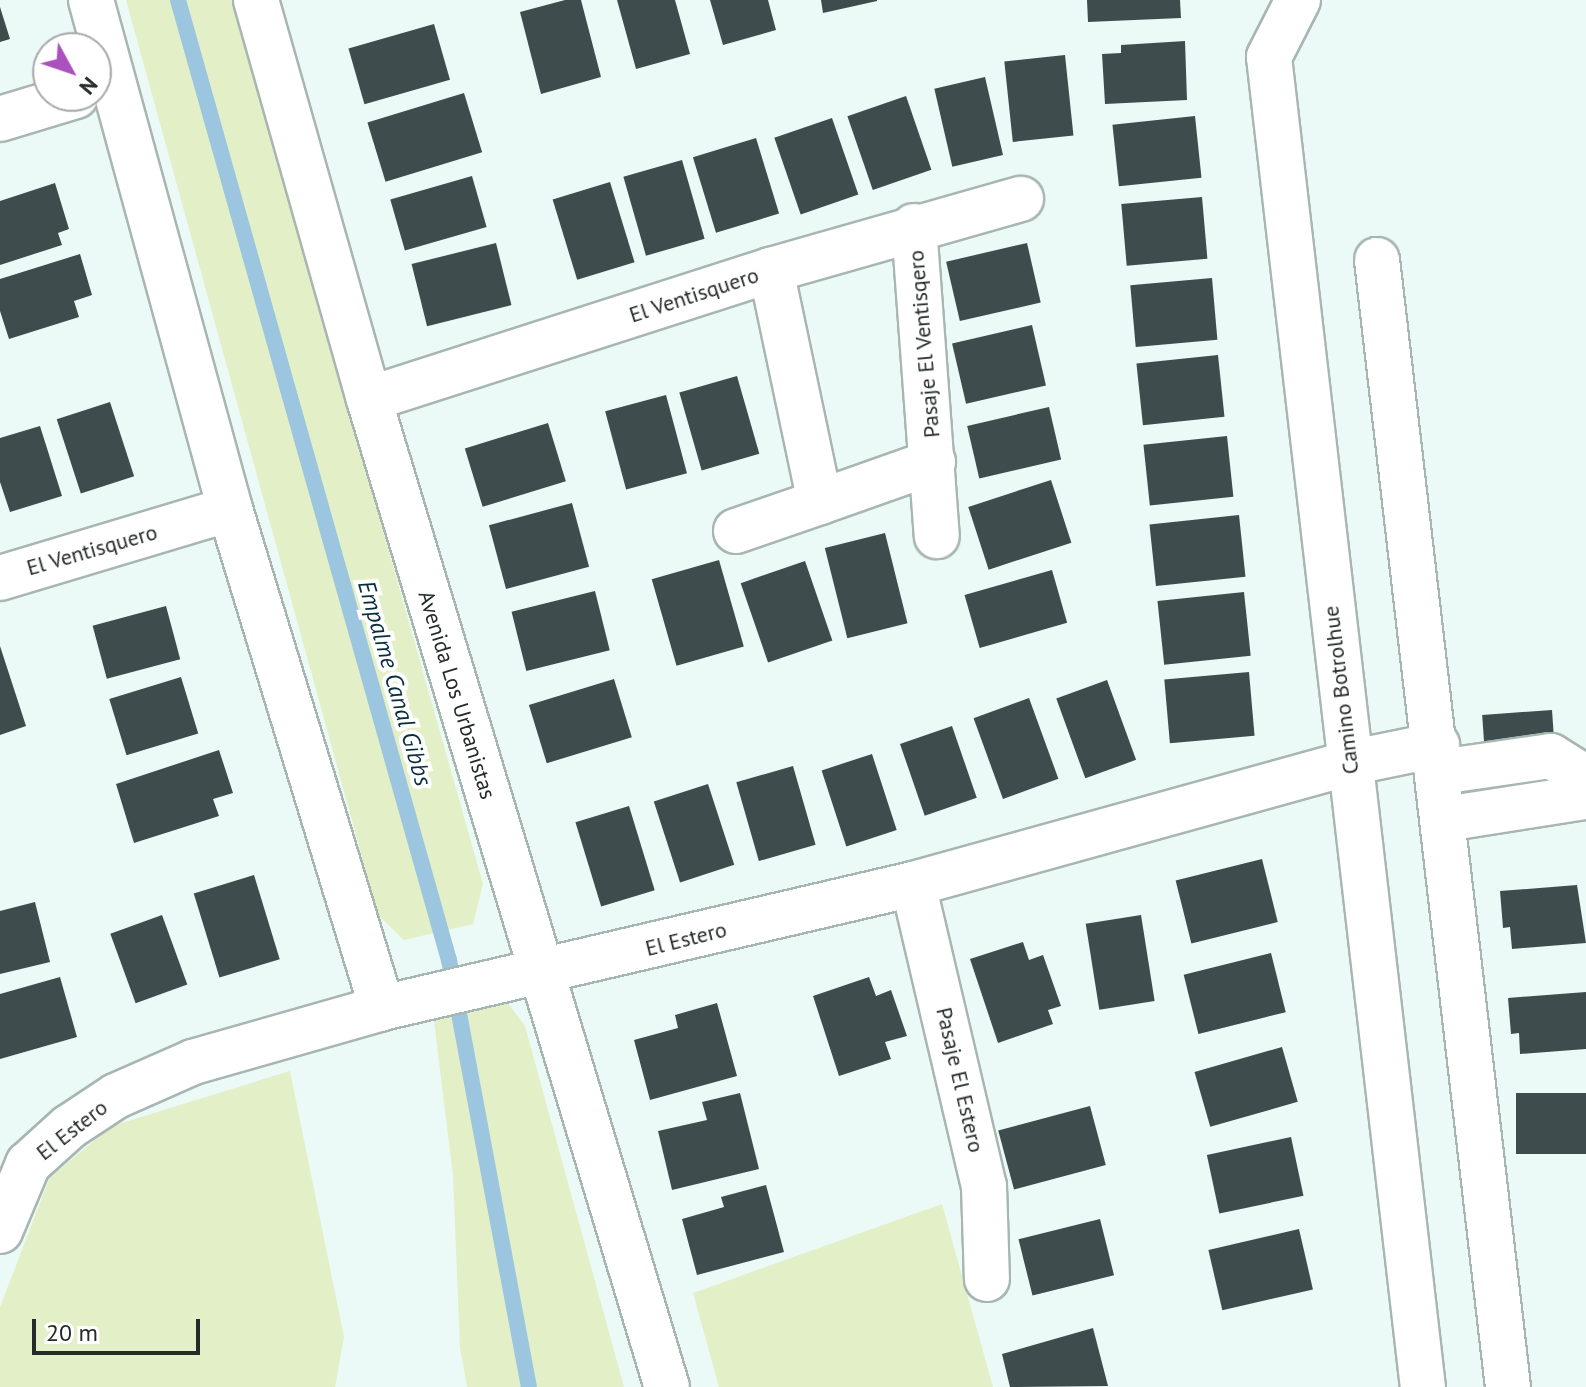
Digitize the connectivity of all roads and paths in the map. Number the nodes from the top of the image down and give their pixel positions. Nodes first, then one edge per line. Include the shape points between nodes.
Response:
1 (91, 0) edge
2 (1298, 0) edge
3 (263, 2) edge
4 (93, 32) edge
5 (32, 109) edge
6 (103, 112) edge
7 (0, 119) edge
8 (1021, 199) dead end
9 (914, 226) junction
10 (1377, 260) dead end
11 (771, 270) junction
12 (369, 399) junction
13 (933, 462) junction
14 (820, 502) junction
15 (230, 509) junction
16 (736, 531) dead end
17 (937, 536) dead end
18 (0, 578) edge
19 (1439, 759) junction
20 (1349, 763) junction
21 (1568, 767) edge
22 (1586, 797) edge
23 (1445, 819) junction
24 (913, 884) junction
25 (526, 978) junction
26 (401, 1003) junction
27 (14, 1154) edge
28 (0, 1231) edge
29 (987, 1279) dead end
30 (667, 1387) edge
31 (1423, 1387) edge
32 (1508, 1387) edge

1 - 4 street
2 - 20 street, Camino Botrolhue via 1269,57
3 - 12 street, Avenida Los Urbanistas
5 - 7 street
6 - 15 street
8 - 9 street, El Ventisquero
9 - 11 street, El Ventisquero
9 - 13 street, Pasaje El Ventisqero
10 - 19 street
11 - 12 street, El Ventisquero
11 - 14 street
12 - 25 street, Avenida Los Urbanistas
13 - 14 street, Pasaje El Ventisqero
13 - 17 street, Pasaje El Ventisqero
14 - 16 street, Pasaje El Ventisqero
15 - 18 street, El Ventisquero
15 - 26 street
19 - 20 street, El Estero
19 - 21 street, El Estero
19 - 23 street
20 - 24 street, El Estero
20 - 31 street, Camino Botrolhue
22 - 23 street
23 - 32 street
24 - 25 street, El Estero
24 - 29 street, Pasaje El Estero via 984,1186
25 - 26 street, El Estero
25 - 30 street, Avenida Los Urbanistas
26 - 27 street, El Estero via 153,1077
27 - 28 street, El Estero

